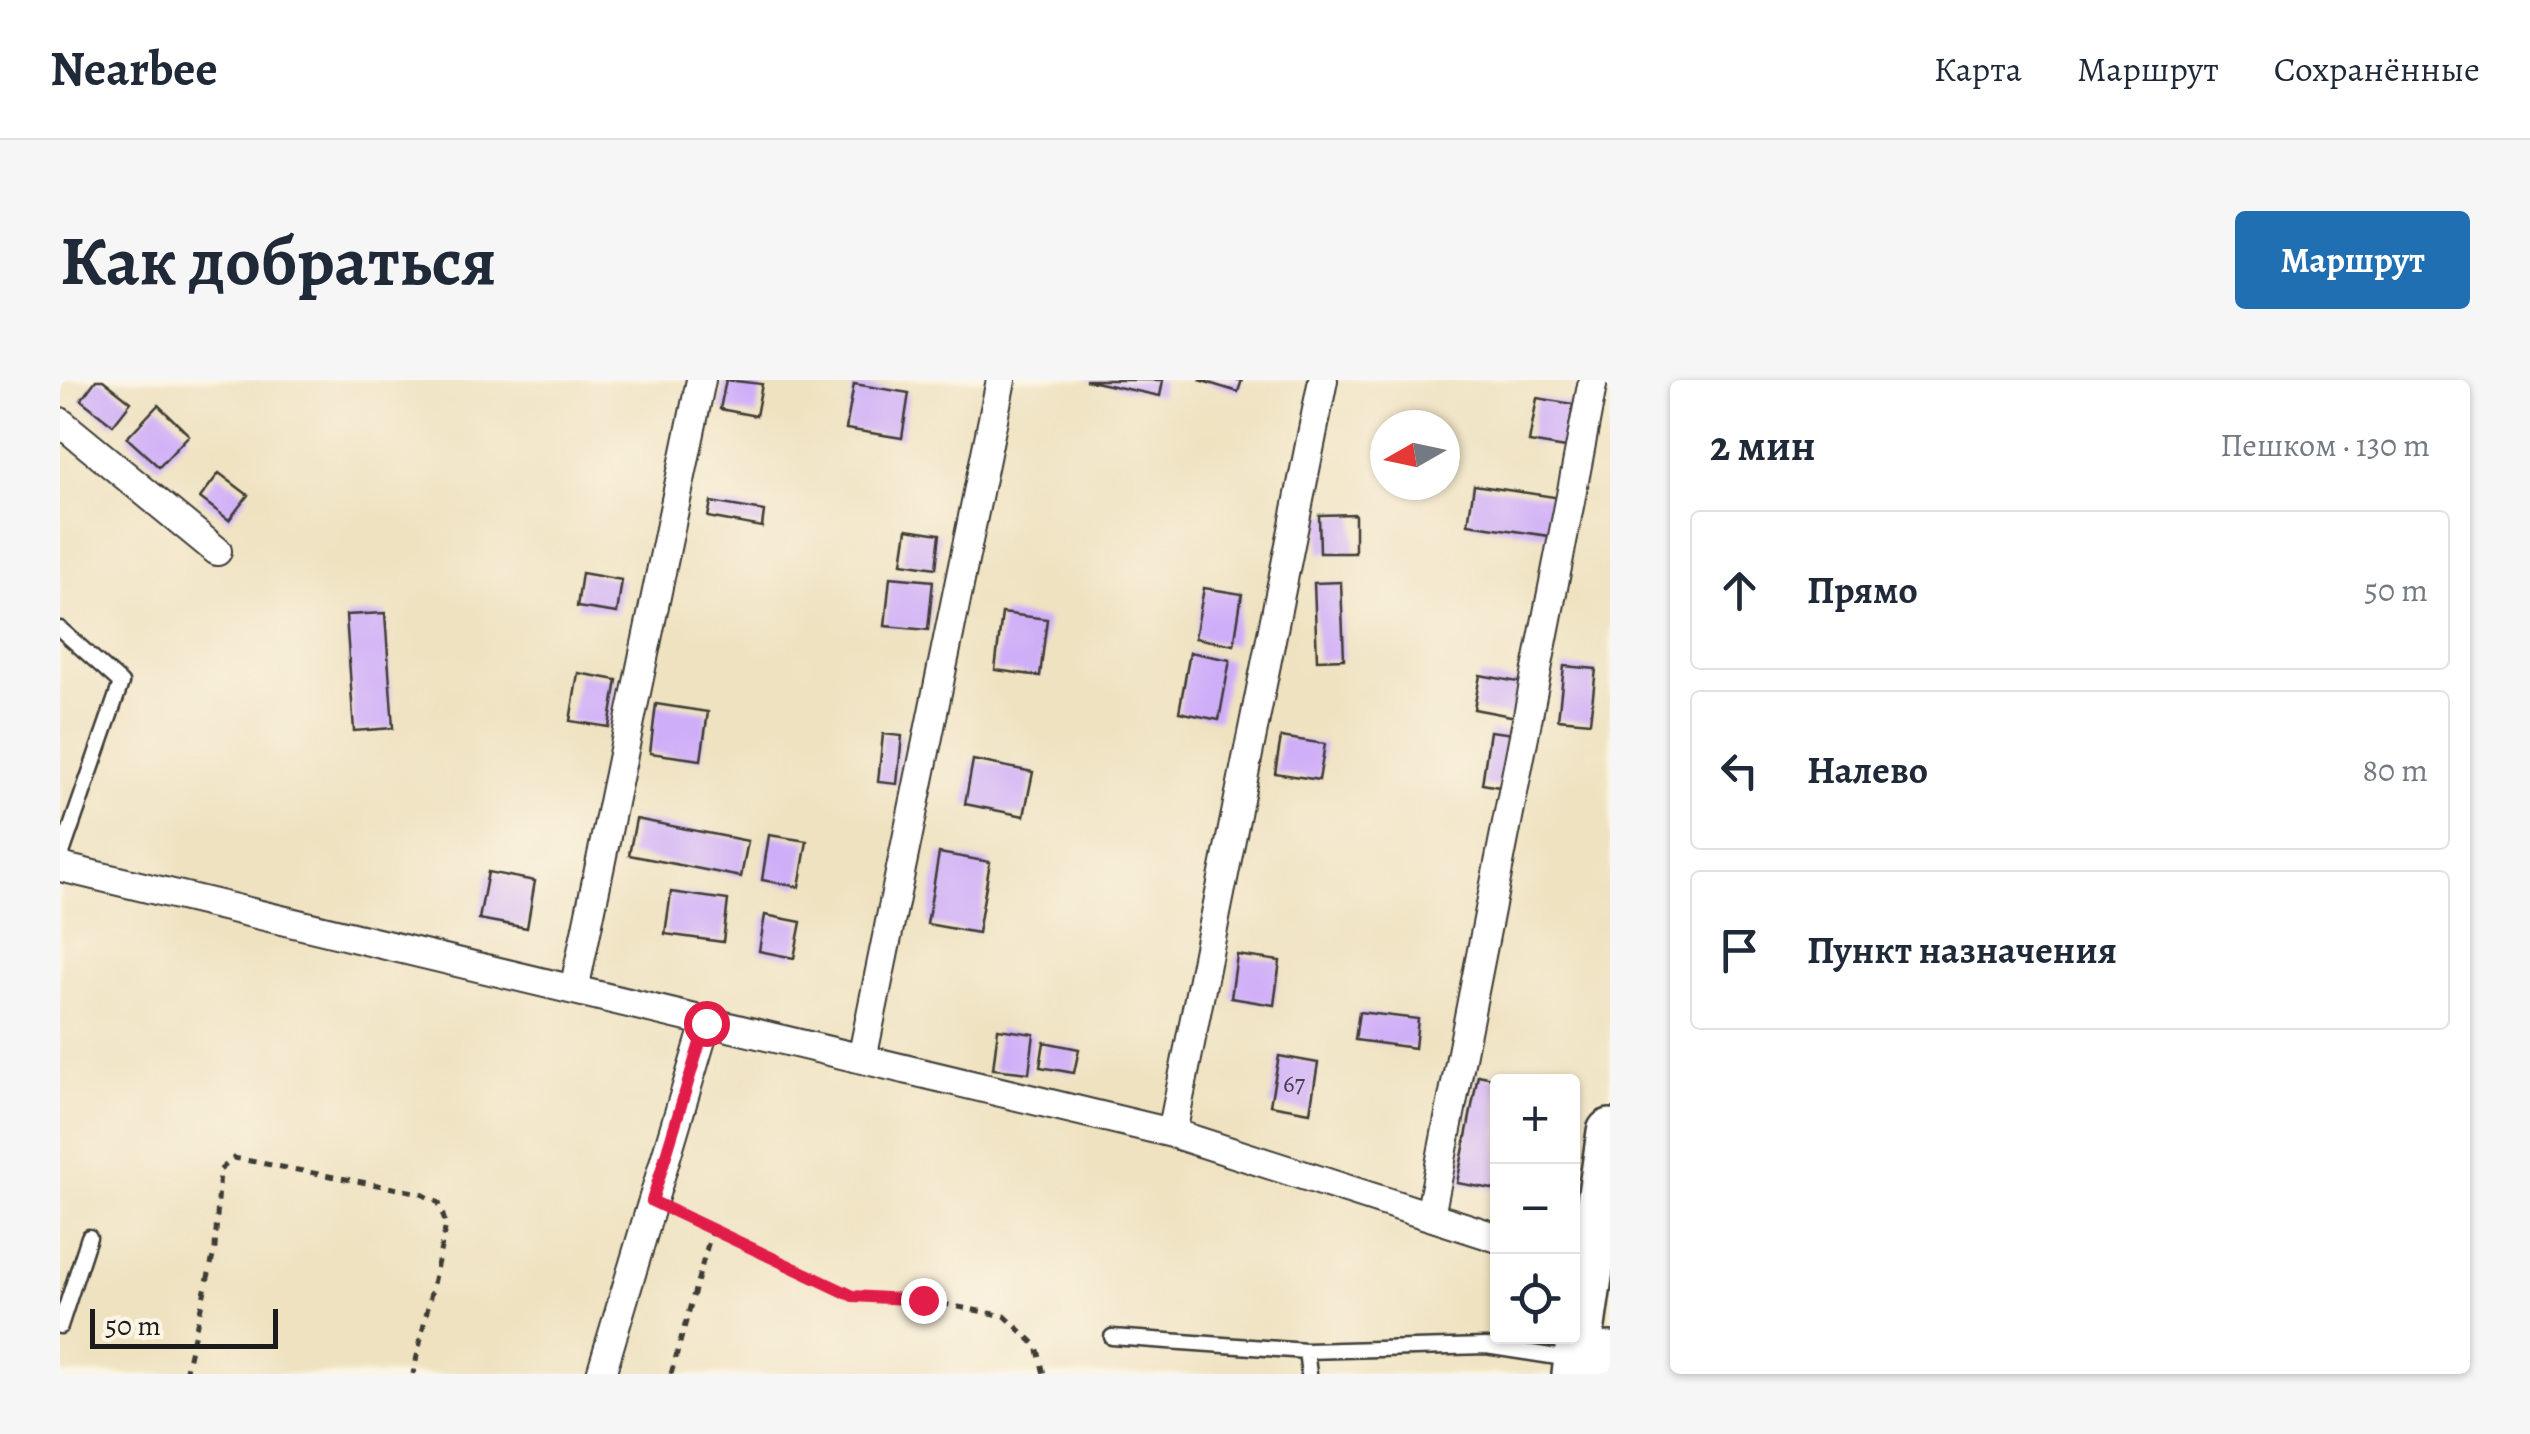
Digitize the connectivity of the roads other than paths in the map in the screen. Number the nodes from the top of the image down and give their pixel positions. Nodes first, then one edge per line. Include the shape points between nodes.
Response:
1 (701, 380) edge
2 (1002, 380) edge
3 (1323, 380) edge
4 (1593, 380) edge
5 (60, 422) edge
6 (217, 552) dead end
7 (60, 629) edge
8 (60, 859) edge
9 (60, 867) edge
10 (574, 990) junction
11 (706, 1023) junction
12 (862, 1059) junction
13 (1610, 1132) edge
14 (1172, 1133) junction
15 (1430, 1216) junction
16 (1490, 1235) edge
17 (89, 1237) dead end
18 (1582, 1265) edge
19 (60, 1326) edge
20 (1112, 1338) dead end
21 (1306, 1351) junction
22 (1592, 1366) edge
23 (601, 1374) edge
24 (1308, 1374) edge

1 - 10 street
2 - 12 street
3 - 14 street
4 - 15 street
5 - 6 street
7 - 8 lane via 121,682
9 - 10 street
10 - 11 street
11 - 12 street
11 - 23 street
12 - 14 street
13 - 18 main road
14 - 15 street
15 - 16 street
17 - 19 lane
18 - 22 main road
20 - 21 lane
21 - 22 lane via 1486,1346
21 - 24 lane

